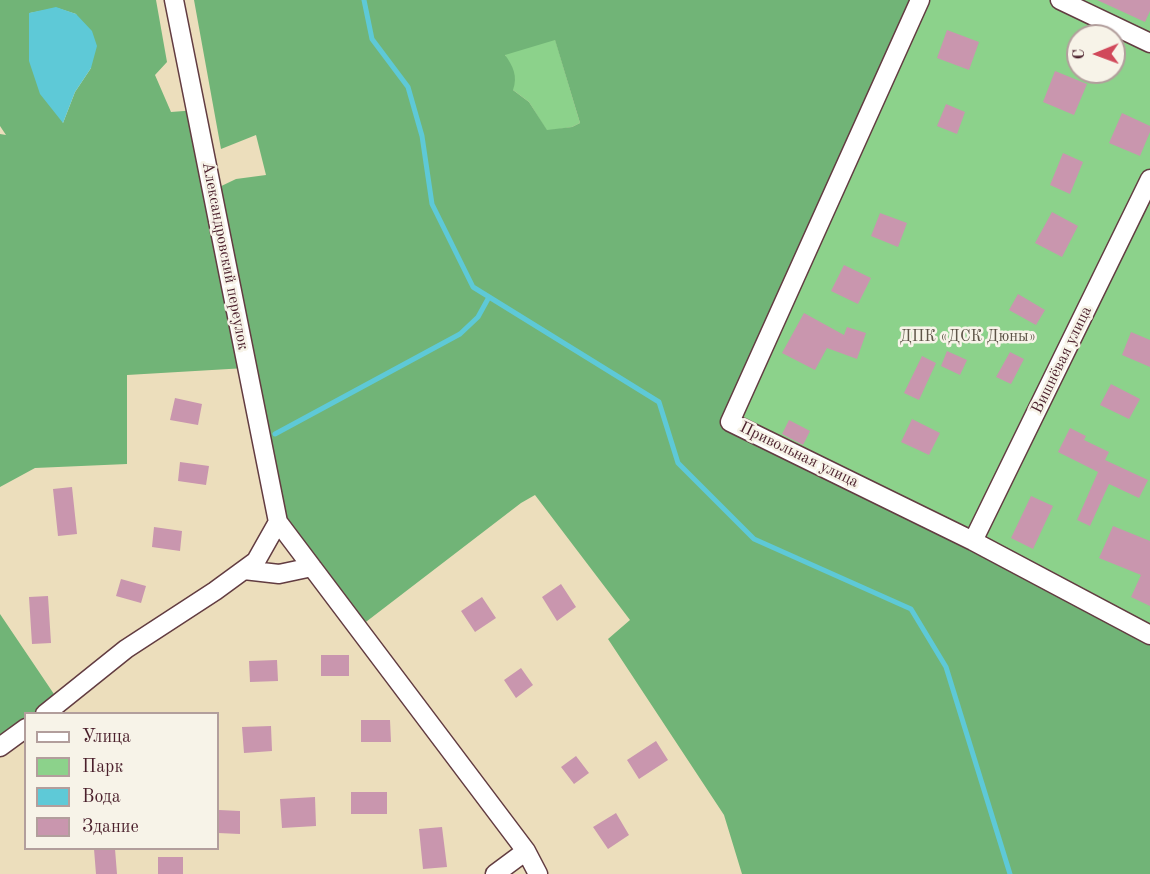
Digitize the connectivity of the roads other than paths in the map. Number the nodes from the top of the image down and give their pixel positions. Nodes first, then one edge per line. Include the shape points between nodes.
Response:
1 (174, 0) edge
2 (920, 0) edge
3 (1060, 0) edge
4 (1150, 43) edge
5 (1150, 179) edge
6 (277, 517) junction
7 (973, 541) junction
8 (312, 567) junction
9 (244, 570) junction
10 (1150, 635) edge
11 (47, 712) edge
12 (24, 729) edge
13 (0, 747) edge
14 (526, 850) junction
15 (495, 874) edge
16 (538, 874) edge

1 - 6 street, Александровский переулок
2 - 7 street, Привольная улица via 730,422
3 - 4 street
5 - 7 street, Вишнёвая улица
6 - 8 street
6 - 9 street via 256,561
7 - 10 street, Привольная улица
8 - 9 street via 279,574
8 - 14 street
9 - 11 street via 126,649
12 - 13 street
14 - 15 street
14 - 16 street

